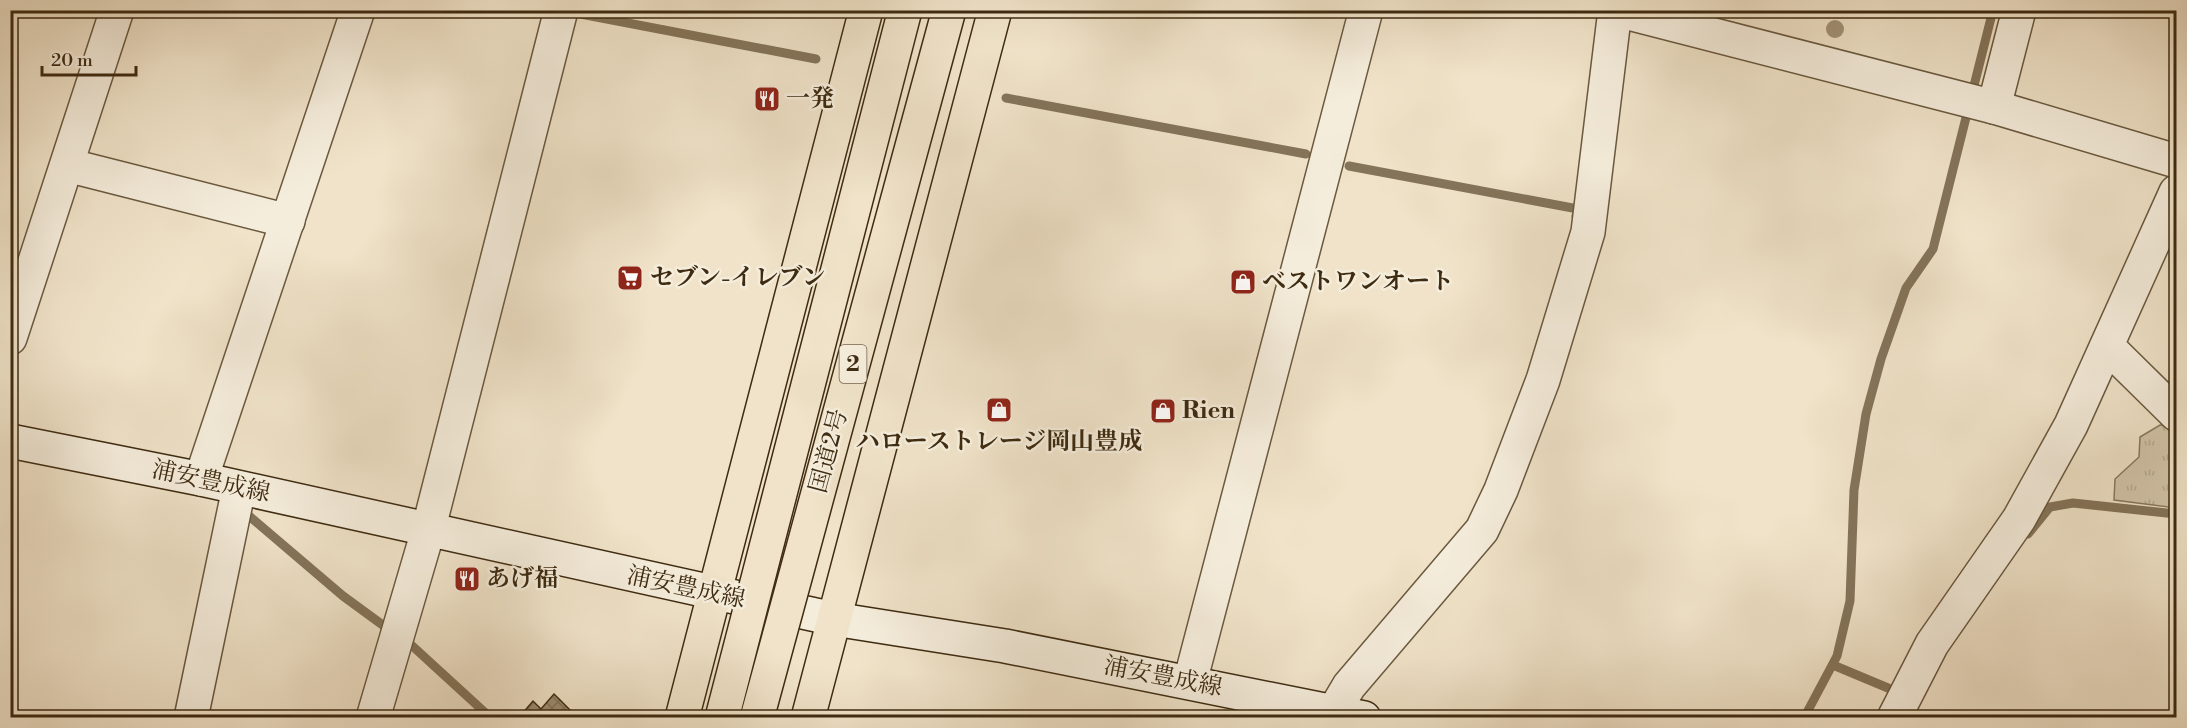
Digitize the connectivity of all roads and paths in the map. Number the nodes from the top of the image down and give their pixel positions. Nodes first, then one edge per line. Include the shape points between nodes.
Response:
1 (117, 10) edge
2 (358, 10) edge
3 (866, 10) edge
4 (905, 10) edge
5 (949, 10) edge
6 (995, 10) edge
7 (1365, 10) edge
8 (1616, 10) edge
9 (2019, 10) edge
10 (561, 13) edge
11 (1691, 19) edge
12 (1979, 103) junction
13 (2176, 161) edge
14 (67, 165) junction
15 (2176, 192) edge
16 (288, 221) junction
17 (10, 338) edge
18 (2107, 346) junction
19 (2176, 414) edge
20 (10, 441) edge
21 (201, 479) junction
22 (239, 488) junction
23 (428, 531) junction
24 (715, 594) junction
25 (834, 620) junction
26 (1191, 682) junction
27 (1331, 714) edge
28 (191, 717) edge
29 (373, 717) edge
30 (682, 717) edge
31 (722, 717) edge
32 (757, 717) edge
33 (808, 717) edge
34 (1365, 717) edge
35 (1894, 717) edge

1 - 14 street
2 - 16 street
3 - 24 highway
4 - 31 highway, 国道2号 / 2, bridge
5 - 32 highway, 国道2号 / 2, bridge
6 - 25 highway
7 - 26 street
8 - 11 street
8 - 27 street via 1588,232 1543,380 1501,490 1482,530 1348,686
9 - 12 street
10 - 23 street
11 - 12 street
12 - 13 street
14 - 16 street
14 - 17 street
15 - 18 street
16 - 21 street
18 - 19 street
18 - 35 street via 2071,425 2019,519 1932,644
20 - 21 street, 浦安豊成線
21 - 22 street, 浦安豊成線
22 - 23 street, 浦安豊成線
22 - 28 street
23 - 24 street, 浦安豊成線
23 - 29 street
24 - 25 street, 浦安豊成線
24 - 30 highway
25 - 26 street, 浦安豊成線 via 1005,646
25 - 33 highway
26 - 27 street, 浦安豊成線
27 - 34 street, 浦安豊成線

